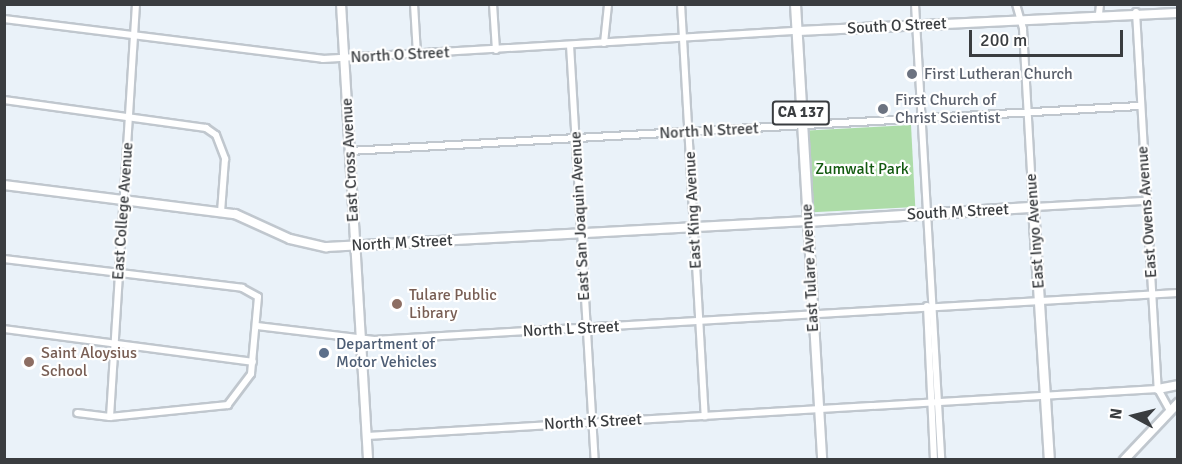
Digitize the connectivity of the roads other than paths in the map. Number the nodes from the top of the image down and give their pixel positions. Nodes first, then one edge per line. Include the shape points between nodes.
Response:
1 (136, 4) edge
2 (341, 4) edge
3 (414, 4) edge
4 (493, 4) edge
5 (608, 4) edge
6 (681, 4) edge
7 (795, 4) edge
8 (915, 4) edge
9 (1016, 4) edge
10 (1099, 9) edge
11 (1173, 10) edge
12 (1136, 12) junction
13 (4, 19) edge
14 (1020, 19) junction
15 (912, 25) junction
16 (796, 31) junction
17 (133, 35) junction
18 (683, 38) junction
19 (604, 43) junction
20 (570, 45) junction
21 (496, 50) junction
22 (417, 54) junction
23 (344, 58) junction
24 (4, 100) edge
25 (1140, 106) junction
26 (1028, 113) junction
27 (129, 115) junction
28 (917, 119) junction
29 (802, 126) junction
30 (689, 133) junction
31 (576, 139) junction
32 (350, 151) junction
33 (4, 185) edge
34 (124, 200) junction
35 (1144, 201) junction
36 (1034, 207) junction
37 (221, 212) junction
38 (922, 214) junction
39 (808, 221) junction
40 (694, 227) junction
41 (581, 234) junction
42 (355, 246) junction
43 (4, 259) edge
44 (119, 273) junction
45 (1178, 293) edge
46 (1153, 295) junction
47 (1040, 302) junction
48 (929, 306) junction
49 (813, 314) junction
50 (700, 321) junction
51 (257, 326) junction
52 (587, 328) junction
53 (4, 329) edge
54 (361, 339) junction
55 (115, 344) junction
56 (253, 362) junction
57 (1178, 385) edge
58 (1158, 388) junction
59 (1045, 395) junction
60 (934, 402) junction
61 (1178, 403) edge
62 (819, 408) junction
63 (1169, 409) junction
64 (77, 413) dead end
65 (705, 416) junction
66 (110, 417) junction
67 (592, 422) junction
68 (367, 436) junction
69 (368, 459) edge
70 (595, 459) edge
71 (822, 459) edge
72 (934, 459) edge
73 (940, 459) edge
74 (1049, 459) edge
75 (1124, 459) edge

1 - 17 street, East College Avenue
2 - 23 street, East Cross Avenue
3 - 22 street
4 - 21 street
5 - 19 street
6 - 18 street, East King Avenue
7 - 16 main road, East Tulare Avenue / CA 137
8 - 15 street
9 - 14 street, East Inyo Avenue
10 - 12 street, South O Street
10 - 14 street, South O Street
11 - 12 street, South O Street
12 - 25 street, East Owens Avenue
13 - 17 street, North O Street
14 - 15 street, South O Street
14 - 26 street, East Inyo Avenue
15 - 16 street, South O Street
15 - 28 street
16 - 18 street, North O Street
16 - 29 main road, East Tulare Avenue / CA 137
17 - 23 street, North O Street
17 - 27 street, East College Avenue
18 - 19 street, North O Street
18 - 30 street, East King Avenue
19 - 20 street, North O Street
20 - 21 street, North O Street
20 - 31 street, East San Joaquin Avenue
21 - 22 street, North O Street
22 - 23 street, North O Street
23 - 32 street, East Cross Avenue
24 - 27 street
25 - 26 street, North N Street
25 - 35 street, East Owens Avenue
26 - 28 street, North N Street
26 - 36 street, East Inyo Avenue
27 - 34 street, East College Avenue
27 - 37 street via 200,125 216,135 225,159
28 - 29 street, North N Street
28 - 38 street
29 - 30 street, North N Street
29 - 39 main road, East Tulare Avenue / CA 137
30 - 31 street, North N Street
30 - 40 street, East King Avenue
31 - 32 street, North N Street
31 - 41 street, East San Joaquin Avenue
32 - 42 street, East Cross Avenue
33 - 34 street, North M Street
34 - 37 street, North M Street
34 - 44 street, East College Avenue
35 - 36 street, South M Street
35 - 46 street, East Owens Avenue
36 - 38 main road, South M Street
36 - 47 main road, East Inyo Avenue
37 - 42 street, North M Street via 303,243
38 - 39 main road, South M Street
38 - 48 street
39 - 40 street, North M Street
39 - 49 street, East Tulare Avenue
40 - 41 street, North M Street
40 - 50 street, East King Avenue
41 - 42 street, North M Street
41 - 52 street, East San Joaquin Avenue
42 - 54 street, East Cross Avenue
43 - 44 street
44 - 51 street via 251,290 259,302
44 - 55 street, East College Avenue
45 - 46 street, North L Street
46 - 47 street, North L Street
46 - 58 street, East Owens Avenue
47 - 48 street, North L Street
47 - 59 main road, East Inyo Avenue
48 - 49 street, North L Street
48 - 60 street
49 - 50 street, North L Street
49 - 62 street, East Tulare Avenue
50 - 52 street, North L Street
50 - 65 street, East King Avenue
51 - 54 street, North L Street
51 - 56 street
52 - 54 street, North L Street
52 - 67 street, East San Joaquin Avenue
53 - 55 street
54 - 68 street, East Cross Avenue
55 - 56 street
55 - 66 street, East College Avenue
56 - 66 street via 244,389 228,405
57 - 58 street
58 - 59 street, North K Street
58 - 63 street, East Owens Avenue
59 - 60 street, North K Street
59 - 74 main road, East Inyo Avenue
60 - 62 street, North K Street
60 - 72 street
60 - 73 street
61 - 63 street
62 - 65 street, North K Street
62 - 71 street, East Tulare Avenue
63 - 75 street
64 - 66 street
65 - 67 street, North K Street
67 - 68 street, North K Street
67 - 70 street, East San Joaquin Avenue
68 - 69 street, East Cross Avenue

